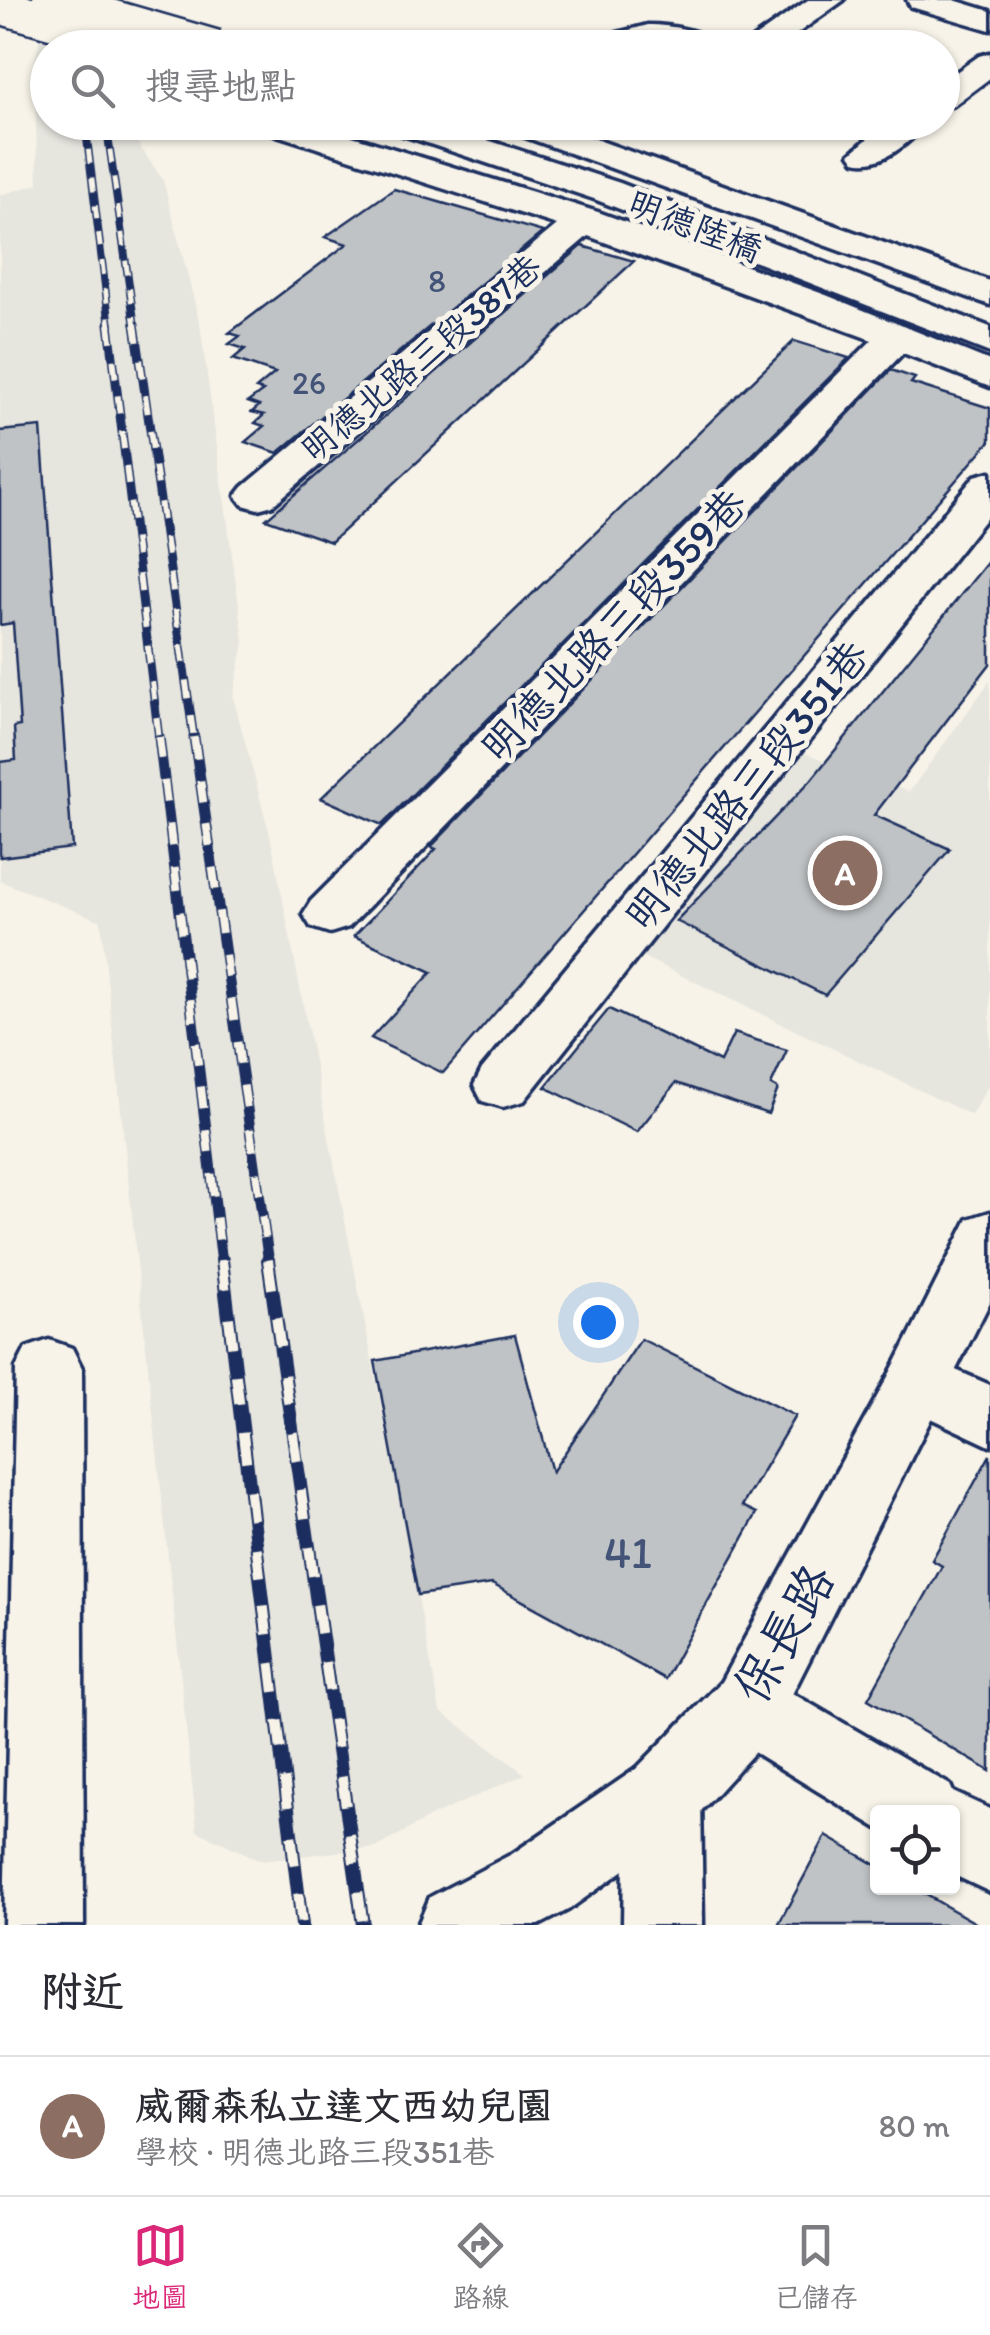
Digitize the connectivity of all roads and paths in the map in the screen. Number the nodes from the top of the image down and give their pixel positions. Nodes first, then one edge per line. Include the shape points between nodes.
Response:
1 (50, 0) edge
2 (830, 0) edge
3 (922, 0) edge
4 (0, 6) edge
5 (990, 22) edge
6 (83, 30) edge
7 (154, 30) edge
8 (783, 30) edge
9 (990, 63) edge
10 (960, 85) edge
11 (328, 140) edge
12 (451, 140) edge
13 (524, 140) edge
14 (607, 140) edge
15 (886, 140) edge
16 (867, 154) dead end
17 (584, 220) junction
18 (990, 294) edge
19 (990, 318) edge
20 (897, 337) junction
21 (990, 341) edge
22 (990, 375) edge
23 (990, 485) edge
24 (258, 496) dead end
25 (330, 914) dead end
26 (503, 1085) dead end
27 (990, 1237) edge
28 (49, 1368) dead end
29 (920, 1382) junction
30 (990, 1417) edge
31 (747, 1707) junction
32 (663, 1796) junction
33 (911, 1805) edge
34 (960, 1835) edge
35 (990, 1853) edge
36 (44, 1925) edge
37 (458, 1925) edge
38 (663, 1925) edge

1 - 7 street, bridge
2 - 8 street
3 - 5 street
4 - 6 street, bridge
9 - 10 street
11 - 17 street
12 - 21 street, 明德陸橋 via 607,192
13 - 19 street, 明德陸橋
14 - 18 street
15 - 16 street
17 - 20 street
17 - 24 street, 明德北路三段387巷
20 - 22 street
20 - 25 street, 明德北路三段359巷
23 - 26 street, 明德北路三段351巷
27 - 29 street, 保長路
28 - 36 street
29 - 30 street
29 - 31 street, 保長路
31 - 32 street, 保長路
31 - 33 street
32 - 37 street, 保長路 via 540,1882
32 - 38 street
34 - 35 street

